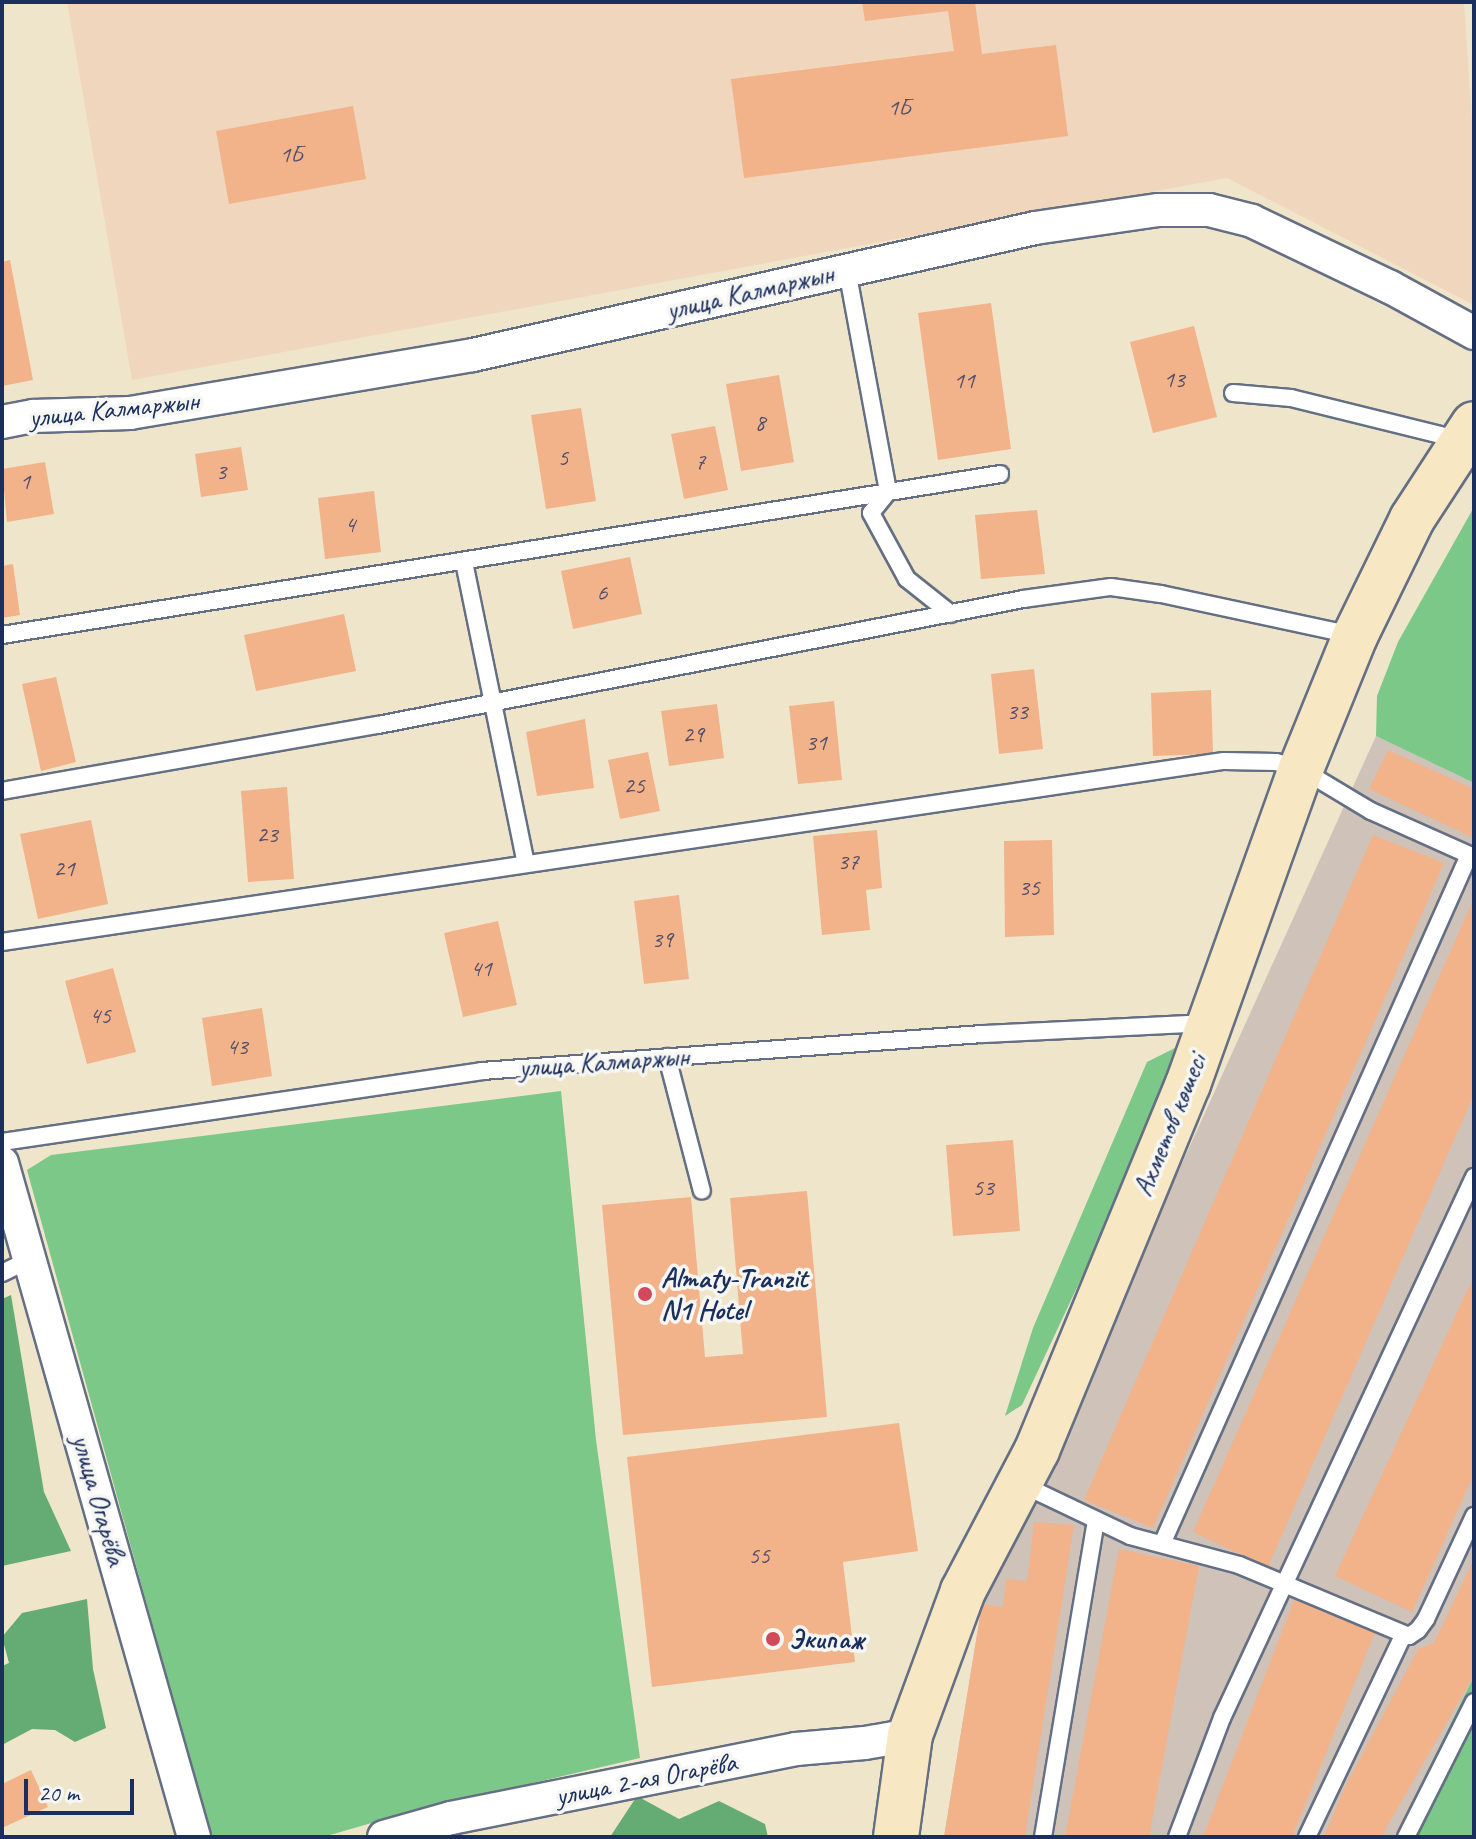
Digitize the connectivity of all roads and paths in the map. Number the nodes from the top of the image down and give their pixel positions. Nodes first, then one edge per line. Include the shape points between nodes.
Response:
1 (847, 270) junction
2 (1474, 333) edge
3 (1233, 393) dead end
4 (2, 422) edge
5 (1468, 432) edge
6 (1000, 474) dead end
7 (888, 492) junction
8 (464, 562) junction
9 (951, 614) junction
10 (2, 635) edge
11 (1355, 636) junction
12 (495, 702) junction
13 (1301, 769) junction
14 (2, 791) edge
15 (1471, 856) edge
16 (526, 864) junction
17 (2, 942) edge
18 (1211, 1023) junction
19 (667, 1057) junction
20 (2, 1142) edge
21 (2, 1163) edge
22 (1474, 1177) edge
23 (702, 1191) dead end
24 (31, 1259) junction
25 (2, 1273) edge
26 (1019, 1484) junction
27 (1474, 1516) edge
28 (1096, 1520) junction
29 (1162, 1544) junction
30 (1286, 1585) junction
31 (1404, 1634) junction
32 (1474, 1702) edge
33 (910, 1735) junction
34 (194, 1837) edge
35 (384, 1837) edge
36 (896, 1837) edge
37 (1043, 1837) edge
38 (1177, 1837) edge
39 (1307, 1837) edge
40 (1406, 1837) edge

1 - 2 street, улица Калмаржын via 1035,228 1159,210 1209,210 1252,221
1 - 4 street, улица Калмаржын via 457,358 130,413
1 - 7 lane
3 - 5 lane via 1291,398
5 - 11 main road, Ахметов көшесі via 1412,519
6 - 7 lane
7 - 8 lane
7 - 9 lane via 871,513 907,579
8 - 10 lane
8 - 12 lane
9 - 11 lane via 1111,587
9 - 12 lane
11 - 13 main road, Ахметов көшесі
12 - 14 lane
12 - 16 lane
13 - 15 lane via 1371,811
13 - 16 lane via 1276,762 1224,761
13 - 18 main road, Ахметов көшесі
15 - 29 lane
16 - 17 lane
18 - 19 lane, улица Калмаржын
18 - 26 main road, Ахметов көшесі
19 - 20 lane, улица Калмаржын via 482,1071
19 - 23 lane
21 - 24 street, улица Огарёва
22 - 30 lane
24 - 25 lane
24 - 34 street, улица Огарёва
26 - 28 lane
26 - 33 main road, Ахметов көшесі via 963,1591
27 - 31 lane via 1426,1619 1418,1630
28 - 29 lane
28 - 37 lane
29 - 30 lane via 1239,1565
30 - 31 lane
30 - 38 lane via 1222,1718
31 - 39 lane
32 - 40 lane
33 - 35 street, улица 2-ая Огарёва via 796,1749 451,1818
33 - 36 main road, Ахметов көшесі

